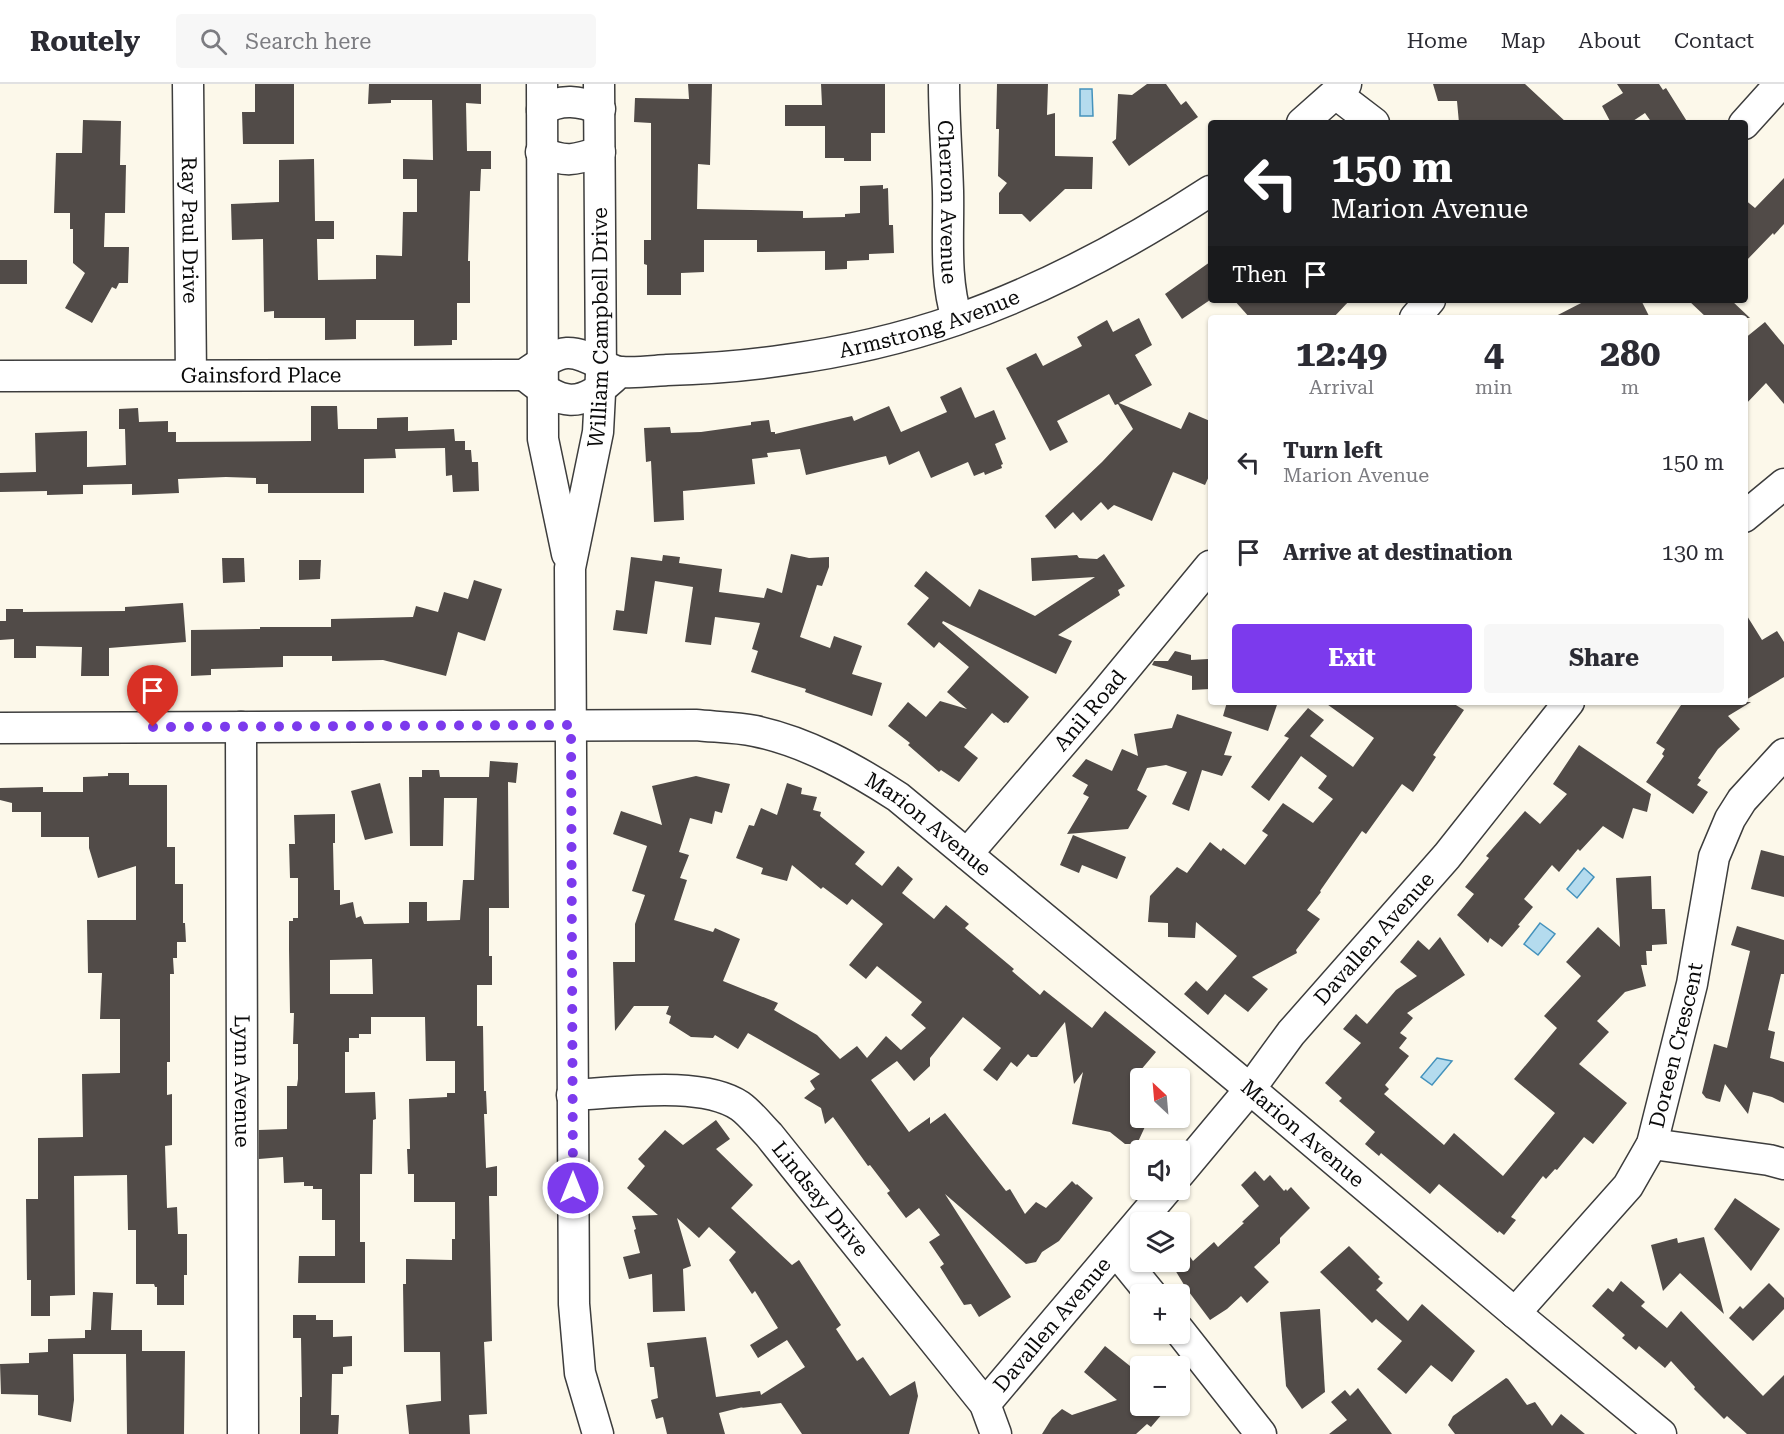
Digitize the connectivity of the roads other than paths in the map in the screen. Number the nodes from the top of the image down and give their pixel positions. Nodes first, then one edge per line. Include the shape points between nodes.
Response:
1 (188, 84) edge
2 (944, 84) edge
3 (1780, 84) edge
4 (1341, 89) edge
5 (542, 97) edge
6 (600, 97) edge
7 (1305, 120) edge
8 (1371, 120) edge
9 (1748, 120) edge
10 (541, 152) junction
11 (600, 152) junction
12 (1208, 192) edge
13 (1428, 303) edge
14 (1418, 315) edge
15 (957, 320) junction
16 (191, 375) junction
17 (606, 375) junction
18 (0, 376) edge
19 (536, 376) junction
20 (1784, 484) edge
21 (1748, 514) edge
22 (570, 568) junction
23 (1208, 568) edge
24 (1567, 705) edge
25 (571, 725) junction
26 (241, 727) junction
27 (0, 728) edge
28 (1784, 754) edge
29 (967, 854) junction
30 (1250, 1089) junction
31 (572, 1095) junction
32 (1652, 1144) junction
33 (1190, 1161) edge
34 (1784, 1164) edge
35 (1158, 1200) edge
36 (1116, 1251) junction
37 (1143, 1284) edge
38 (1515, 1313) junction
39 (1190, 1344) edge
40 (984, 1404) junction
41 (243, 1434) edge
42 (598, 1434) edge
43 (996, 1434) edge
44 (1261, 1434) edge
45 (1661, 1434) edge

1 - 16 street, Ray Paul Drive
2 - 15 street, Cherron Avenue via 947,269
3 - 9 street
4 - 7 street
4 - 8 street
5 - 6 street via 550,105
5 - 10 street, William Campbell Drive
6 - 11 street, William Campbell Drive
10 - 11 street via 557,159 577,160
10 - 19 street, William Campbell Drive
11 - 17 street, William Campbell Drive
12 - 15 street, Armstrong Avenue via 1066,273
13 - 14 street
15 - 17 street, Armstrong Avenue via 897,338 783,360
16 - 18 street, Gainsford Place
16 - 19 street, Gainsford Place
17 - 19 street via 569,353 560,354
17 - 19 street via 587,397 571,401 555,398
17 - 22 street, William Campbell Drive
19 - 22 street, William Campbell Drive via 543,439
20 - 21 street
22 - 25 street, William Campbell Drive
23 - 29 street, Anil Road
24 - 30 street, Davallen Avenue via 1447,856 1292,1033
25 - 26 street, Marion Avenue
25 - 29 street, Marion Avenue via 695,725 755,731 795,744 856,770 890,791
25 - 31 street, William Campbell Drive
26 - 27 street, Marion Avenue
26 - 41 street, Lynn Avenue
28 - 32 street, Doreen Crescent via 1742,800 1714,857 1692,984
29 - 30 street, Marion Avenue
30 - 33 street, Davallen Avenue
30 - 38 street, Marion Avenue
31 - 40 street, Lindsay Drive via 691,1089 718,1095 740,1106 769,1135
31 - 42 street, William Campbell Drive via 574,1304 580,1373
32 - 34 street
32 - 38 street, Doreen Crescent via 1628,1186
35 - 36 street, Davallen Avenue
36 - 37 street
36 - 40 street, Davallen Avenue
38 - 45 street, Marion Avenue
39 - 44 street
40 - 43 street, Lindsay Drive

